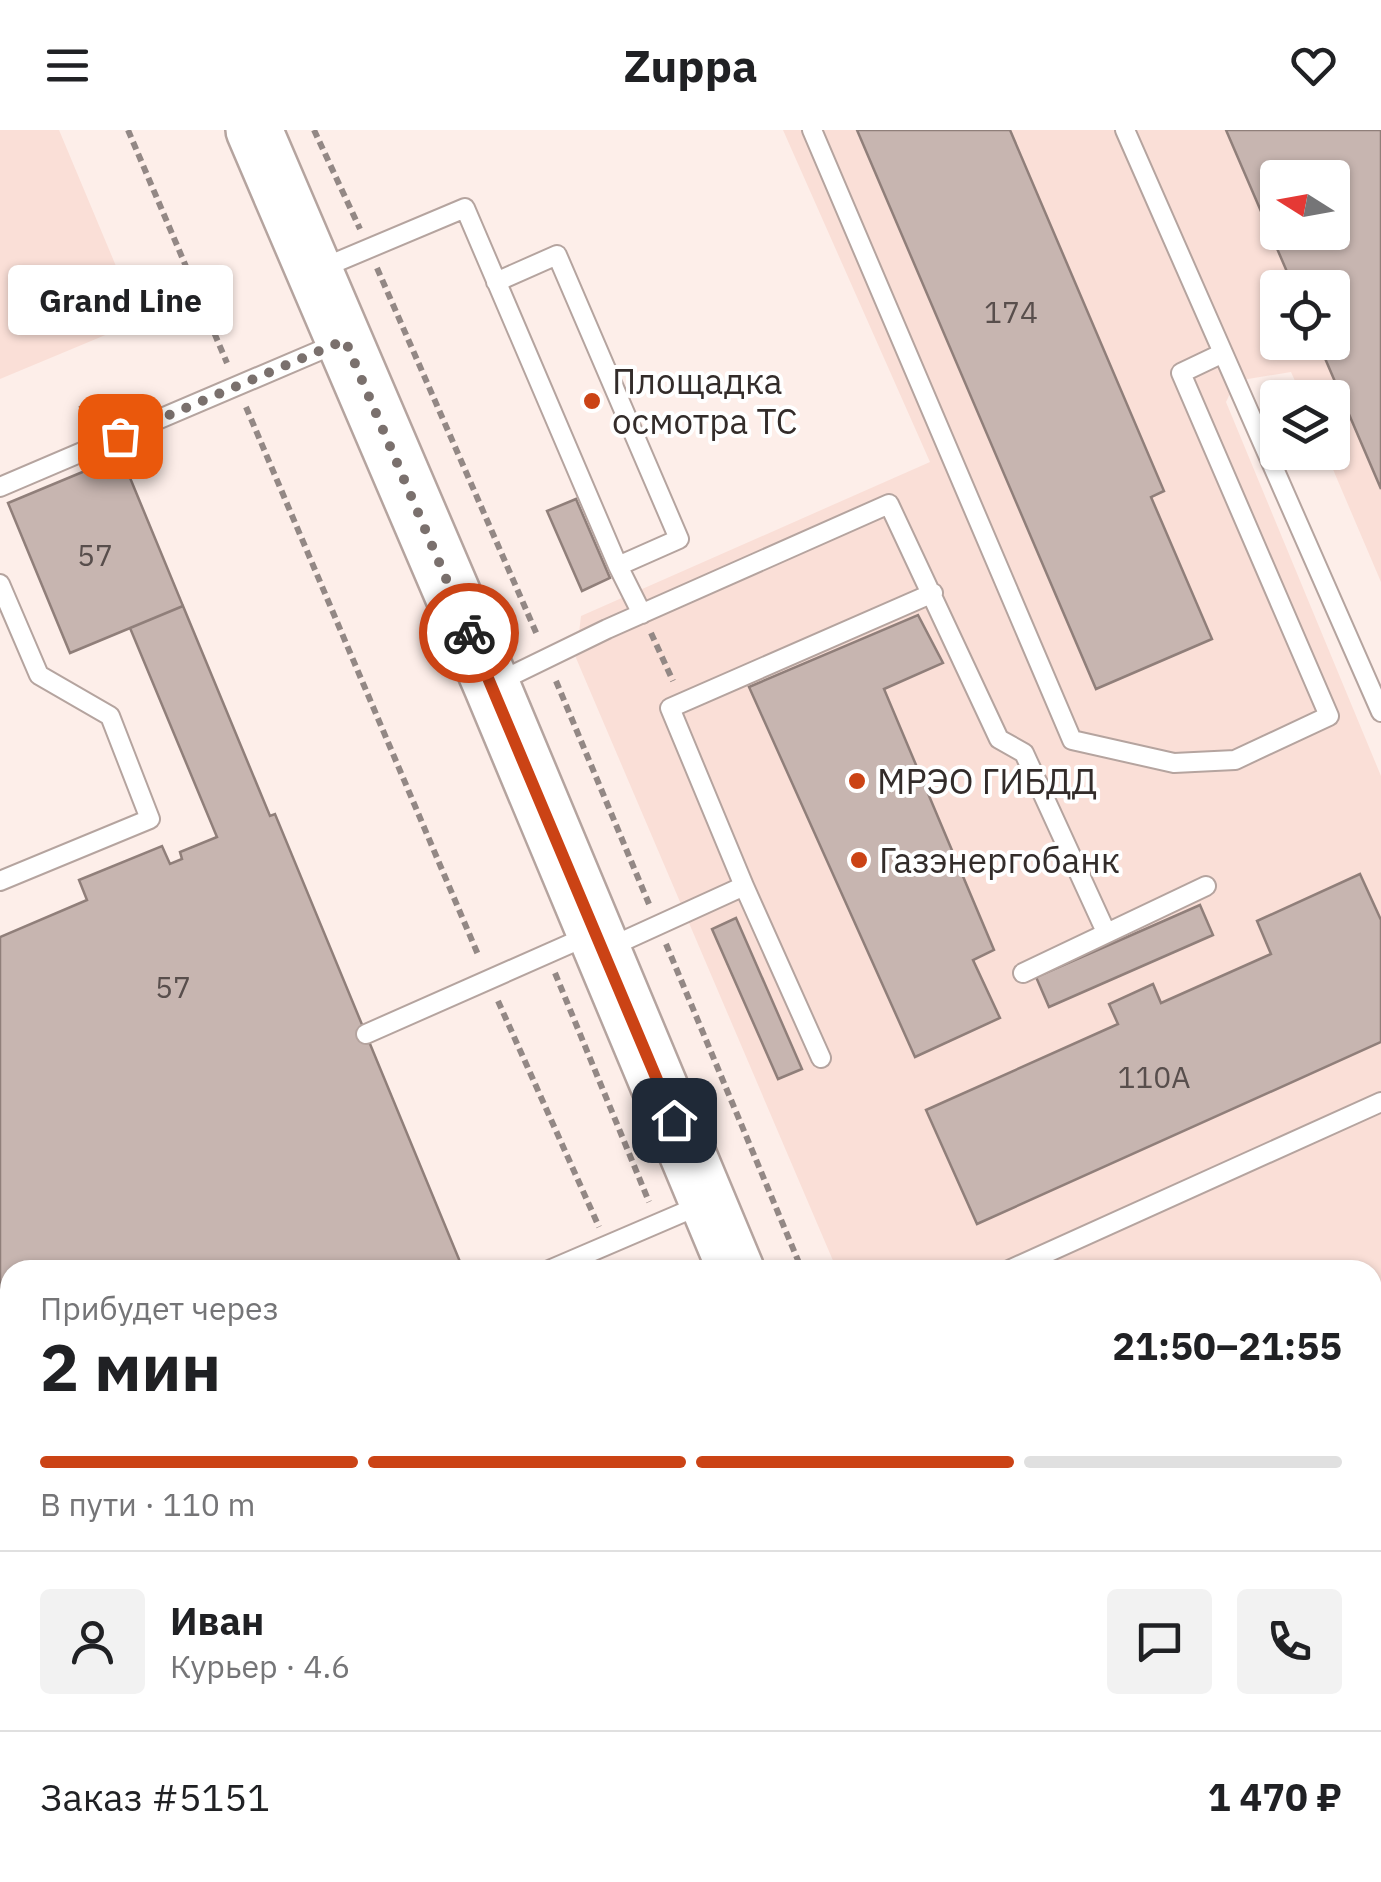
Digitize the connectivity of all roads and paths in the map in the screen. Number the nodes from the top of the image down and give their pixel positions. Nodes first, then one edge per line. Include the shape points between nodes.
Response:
1 (128, 130) edge
2 (254, 130) edge
3 (314, 130) edge
4 (812, 130) edge
5 (1125, 130) edge
6 (370, 250) junction
7 (316, 271) junction
8 (496, 282) junction
9 (345, 340) junction
10 (1223, 353) junction
11 (237, 386) junction
12 (0, 487) edge
13 (618, 566) junction
14 (0, 584) edge
15 (933, 594) junction
16 (642, 614) junction
17 (547, 658) junction
18 (492, 686) junction
19 (683, 702) junction
20 (1381, 712) edge
21 (0, 881) edge
22 (744, 886) junction
23 (1206, 886) dead end
24 (658, 926) junction
25 (1106, 932) junction
26 (582, 945) junction
27 (1023, 973) dead end
28 (488, 980) junction
29 (366, 1034) dead end
30 (822, 1058) dead end
31 (1381, 1102) edge
32 (708, 1202) junction
33 (657, 1224) junction
34 (607, 1245) junction
35 (572, 1260) edge
36 (732, 1260) edge
37 (798, 1260) edge
38 (1031, 1260) edge

1 - 11 path
2 - 7 main road
3 - 6 path
4 - 10 lane via 1072,740 1174,763 1235,760 1329,716 1181,373
5 - 10 lane
6 - 7 lane
6 - 8 lane via 465,208
6 - 17 path
7 - 9 main road
8 - 13 lane
8 - 13 lane via 557,256 672,522 679,539
9 - 11 lane
9 - 18 main road
10 - 20 lane
11 - 12 lane
11 - 28 path
13 - 16 lane
14 - 21 lane via 39,675 110,716 150,819
15 - 16 lane via 890,504
15 - 19 lane
15 - 25 lane via 999,740 1024,753
16 - 17 lane
16 - 19 path
17 - 18 lane
17 - 24 path
18 - 26 main road
19 - 22 lane via 670,708
22 - 24 lane
22 - 30 lane
23 - 25 lane
24 - 26 lane
24 - 37 path
25 - 27 lane
26 - 28 lane
26 - 32 main road
26 - 33 path
28 - 29 lane
28 - 34 path
31 - 38 lane
32 - 33 lane
32 - 36 main road
33 - 34 lane
34 - 35 lane

